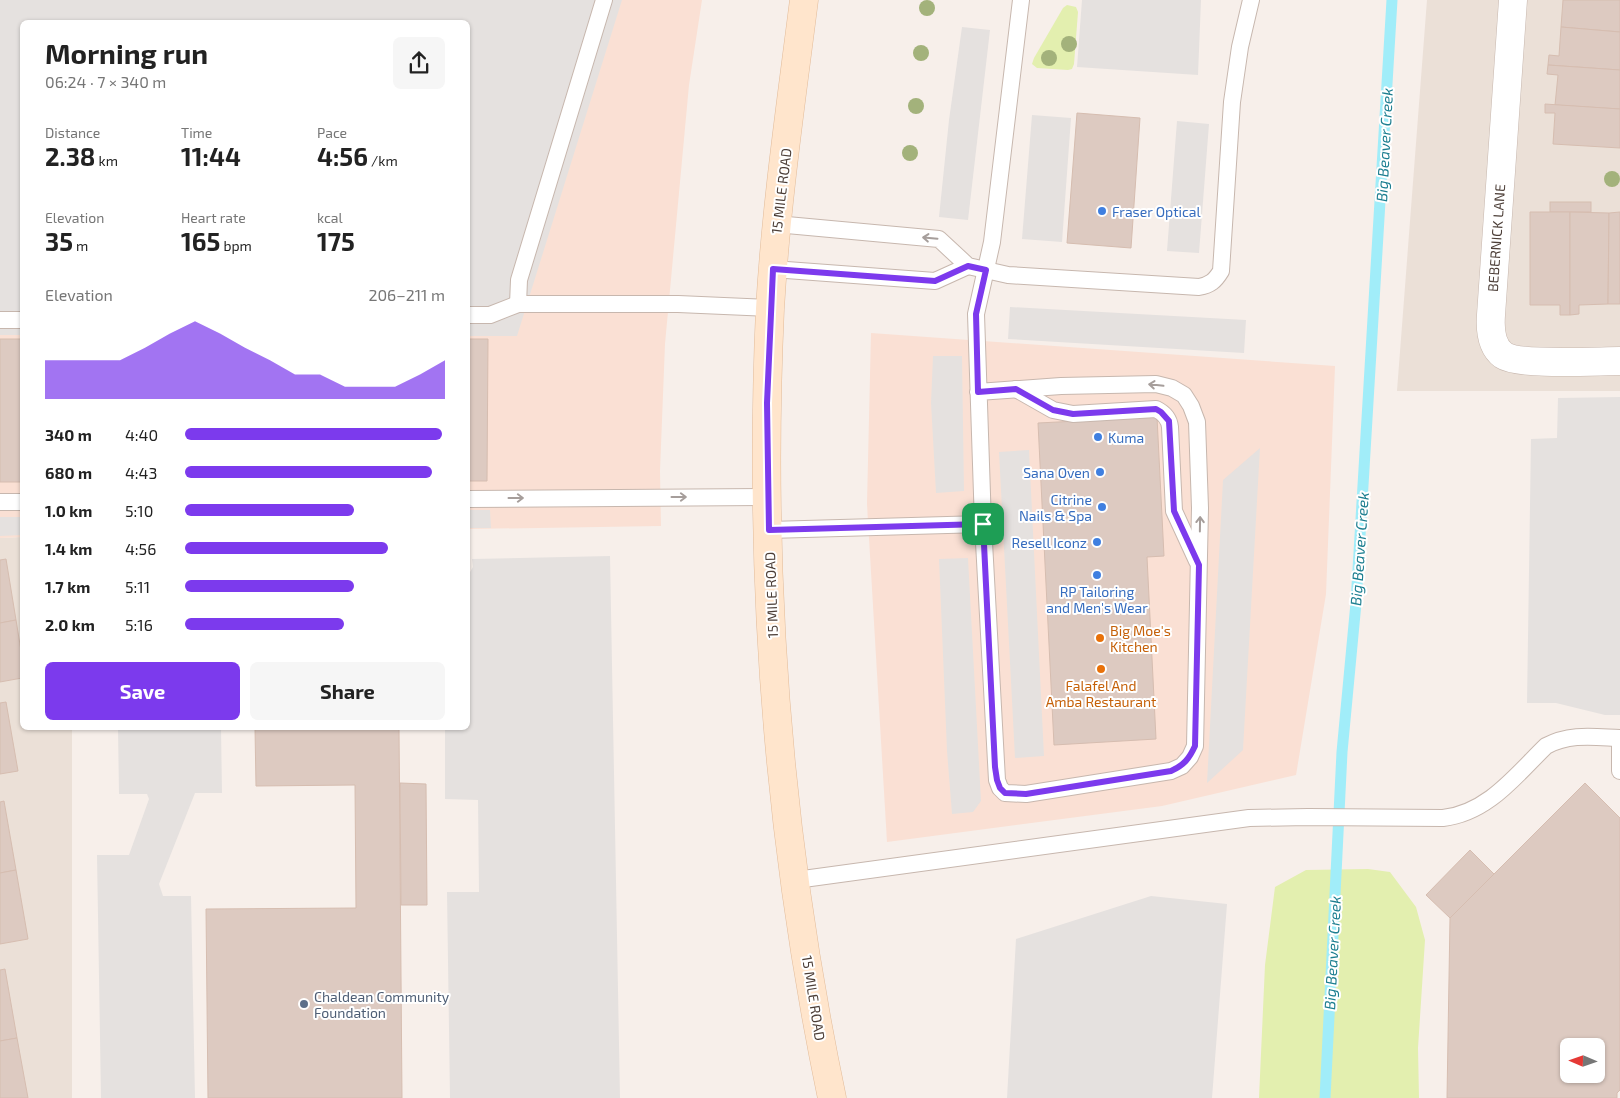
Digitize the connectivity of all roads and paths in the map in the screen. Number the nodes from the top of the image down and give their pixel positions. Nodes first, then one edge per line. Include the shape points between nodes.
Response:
1 (604, 0) edge
2 (804, 0) edge
3 (1021, 0) edge
4 (1251, 0) edge
5 (1513, 0) edge
6 (776, 224) junction
7 (968, 266) junction
8 (773, 269) junction
9 (986, 270) junction
10 (518, 304) junction
11 (770, 308) junction
12 (470, 315) edge
13 (0, 320) edge
14 (20, 320) edge
15 (1620, 361) edge
16 (1016, 389) junction
17 (978, 392) junction
18 (768, 497) junction
19 (470, 499) edge
20 (0, 502) edge
21 (20, 502) edge
22 (983, 524) junction
23 (769, 530) junction
24 (1199, 565) junction
25 (1620, 738) edge
26 (1620, 771) edge
27 (796, 880) junction
28 (832, 1098) edge

1 - 10 lane via 519,280
2 - 6 main road, 15 MILE ROAD
3 - 9 lane
4 - 9 lane via 1232,102 1222,261 1216,279 1199,288 1008,275
5 - 15 street, BEBERNICK LANE via 1491,315 1492,340 1503,354 1519,360
7 -> 6 lane via 939,239
6 - 8 main road, 15 MILE ROAD
7 - 8 lane via 935,281
7 - 9 lane
8 - 11 main road, 15 MILE ROAD
9 - 17 lane via 976,314
10 - 11 lane via 678,304
10 - 12 lane via 490,315
11 - 18 main road, 15 MILE ROAD
13 - 14 lane
16 - 17 lane
16 - 24 lane via 1053,410 1073,414 1156,409 1161,412 1170,427 1174,511
24 -> 16 lane via 1197,422 1184,395 1156,384
17 - 22 lane
19 -> 18 lane
18 - 23 main road, 15 MILE ROAD
20 - 21 lane
22 - 23 lane
22 - 24 lane via 995,767 1000,788 1005,793 1026,794 1158,774 1182,766 1190,757 1195,746
23 - 27 main road, 15 MILE ROAD via 771,631 778,731
25 - 26 lane
25 - 27 lane via 1570,736 1557,740 1546,746 1488,801 1458,816 1249,818
27 - 28 main road, 15 MILE ROAD via 818,1033

